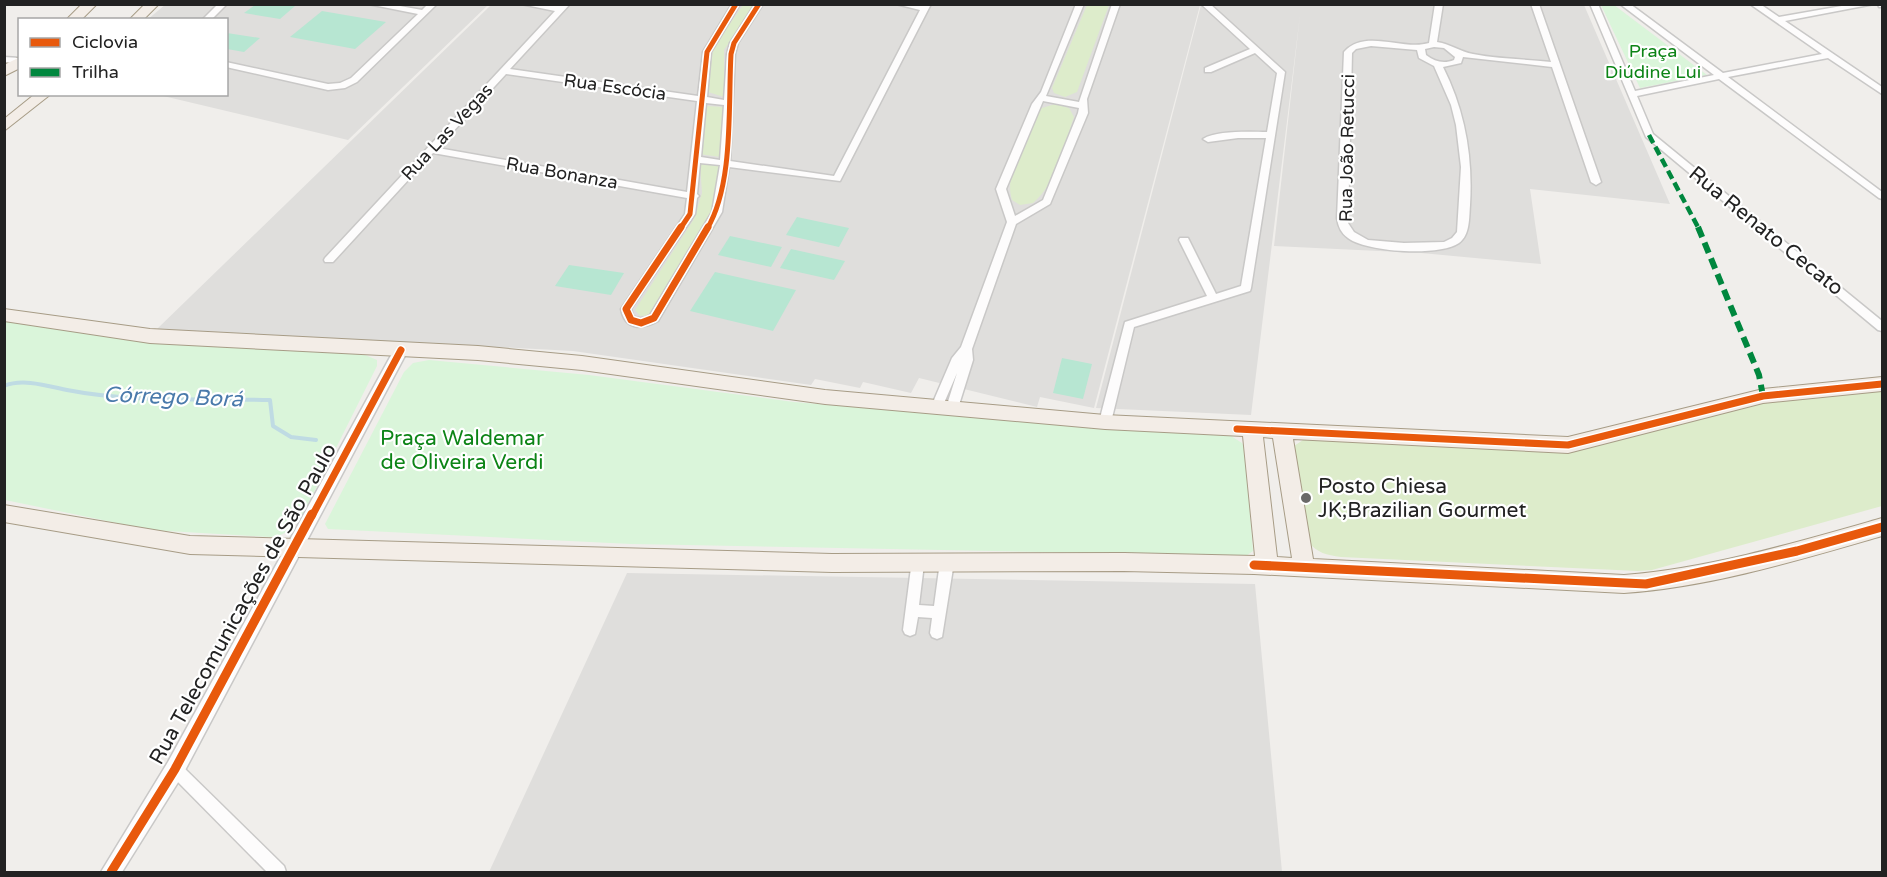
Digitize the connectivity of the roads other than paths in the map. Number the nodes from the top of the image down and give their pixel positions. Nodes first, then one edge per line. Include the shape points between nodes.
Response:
1 (92, 4) edge
2 (153, 4) edge
3 (223, 4) edge
4 (372, 4) edge
5 (433, 4) edge
6 (525, 4) edge
7 (736, 4) edge
8 (759, 4) edge
9 (900, 4) edge
10 (1080, 4) edge
11 (1116, 4) edge
12 (1205, 4) edge
13 (1439, 4) edge
14 (1534, 4) edge
15 (1594, 4) edge
16 (1624, 4) edge
17 (1754, 4) edge
18 (1870, 4) edge
19 (926, 6) edge
20 (564, 7) edge
21 (424, 13) junction
22 (74, 18) edge
23 (137, 18) edge
24 (208, 18) edge
25 (1777, 20) junction
26 (1438, 44) junction
27 (1255, 50) junction
28 (1421, 52) junction
29 (1829, 55) junction
30 (1459, 56) junction
31 (228, 64) edge
32 (1441, 65) junction
33 (1556, 65) junction
34 (1208, 70) dead end
35 (503, 71) junction
36 (1722, 77) junction
37 (1882, 91) edge
38 (1631, 94) junction
39 (42, 96) edge
40 (1040, 98) junction
41 (701, 100) junction
42 (727, 103) junction
43 (1083, 106) junction
44 (4, 127) edge
45 (1271, 135) junction
46 (1208, 139) dead end
47 (430, 150) junction
48 (696, 159) junction
49 (725, 162) junction
50 (1596, 182) dead end
51 (694, 196) junction
52 (1882, 196) edge
53 (1012, 222) junction
54 (1184, 240) dead end
55 (329, 260) dead end
56 (1213, 298) junction
57 (4, 315) edge
58 (1882, 327) edge
59 (401, 350) junction
60 (1880, 386) edge
61 (944, 407) junction
62 (1105, 422) junction
63 (1252, 430) junction
64 (1282, 431) junction
65 (4, 513) edge
66 (1882, 527) edge
67 (296, 548) junction
68 (947, 562) junction
69 (917, 564) junction
70 (1267, 565) junction
71 (1304, 566) junction
72 (913, 610) junction
73 (940, 613) junction
74 (910, 630) dead end
75 (937, 633) dead end
76 (175, 769) junction
77 (111, 873) edge
78 (278, 873) edge

1 - 22 main road
2 - 23 main road
3 - 24 street
4 - 21 street
5 - 21 street
6 - 20 street
7 - 41 street via 707,52
8 - 42 street via 734,43
9 - 19 street
10 - 40 street
11 - 43 street
12 - 27 street
13 - 26 street
14 - 33 street
15 - 38 street
16 - 36 street
17 - 25 street
18 - 25 street
19 - 49 street via 837,179
20 - 35 street, Rua Las Vegas
21 - 31 street via 354,80 342,86 328,87
25 - 29 street
26 - 28 street
26 - 30 street
27 - 34 street
27 - 45 street via 1281,72
28 - 32 street
28 - 32 street, Rua João Retucci via 1369,44 1357,45 1348,52 1342,218 1347,233 1367,243 1443,247 1459,239 1462,233 1468,188 1466,153 1461,123
29 - 36 street
29 - 37 street
30 - 32 street via 1455,63
30 - 33 street
33 - 50 street
35 - 41 street, Rua Escócia
35 - 47 street, Rua Las Vegas
36 - 38 street
36 - 52 street
38 - 58 street, Rua Renato Cecato via 1649,135
39 - 44 main road
40 - 43 street
40 - 53 street via 1001,189
41 - 42 street, Rua Escócia
41 - 48 street
42 - 49 street
43 - 53 street via 1047,202
45 - 46 street
45 - 56 street via 1246,288
47 - 51 street, Rua Bonanza
47 - 55 street, Rua Las Vegas
48 - 49 street
48 - 51 street
49 - 51 street via 717,212 686,267 654,318 634,322 626,315 626,309 690,214
53 - 61 street via 966,349 967,360
54 - 56 street
56 - 62 street via 1129,325
57 - 59 main road via 150,336
59 - 61 main road via 582,363 825,398
59 - 67 street, Rua Telecomunicações de São Paulo
60 - 64 main road via 1763,396 1568,445
61 - 62 main road
62 - 63 main road
63 - 64 main road
63 - 70 main road
64 - 71 main road
65 - 67 main road via 190,545
66 - 71 main road via 1797,551 1646,584
67 - 69 main road
67 - 76 street, Rua Telecomunicações de São Paulo
68 - 69 main road
68 - 70 main road
68 - 73 street
69 - 72 street
70 - 71 main road
72 - 73 street
72 - 74 street
73 - 75 street
76 - 77 street, Rua Telecomunicações de São Paulo
76 - 78 street

